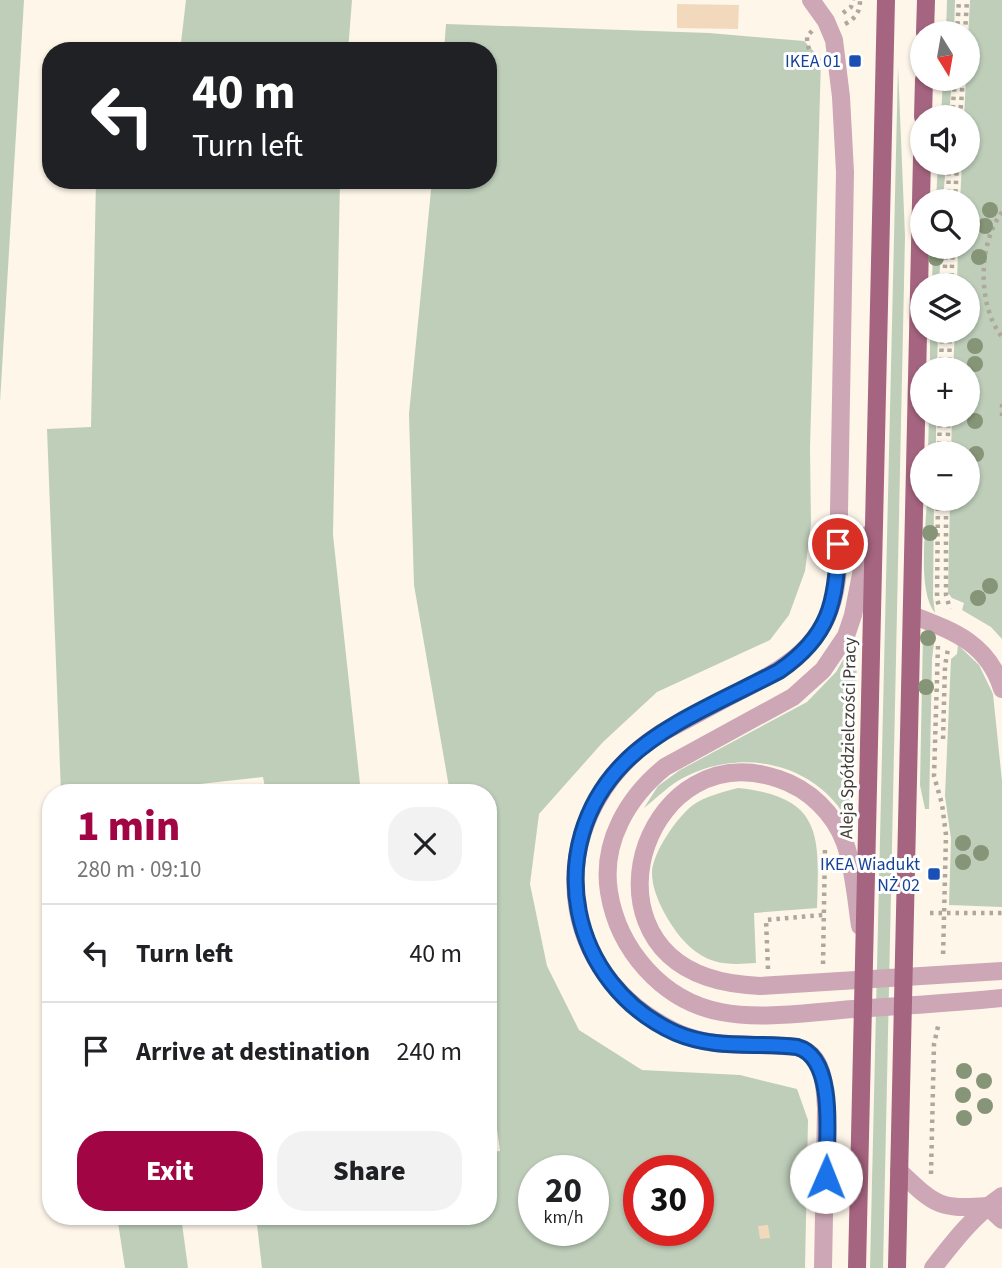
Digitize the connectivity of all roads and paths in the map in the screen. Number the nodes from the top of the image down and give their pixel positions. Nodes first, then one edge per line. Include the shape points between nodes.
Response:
1 (811, 0) edge
2 (853, 0) edge
3 (886, 0) edge
4 (926, 0) edge
5 (959, 0) edge
6 (967, 0) edge
7 (844, 12) dead end
8 (925, 21) edge
9 (958, 21) edge
10 (966, 21) edge
11 (922, 175) edge
12 (1002, 212) edge
13 (1002, 337) edge
14 (1002, 404) edge
15 (1002, 417) edge
16 (874, 506) junction
17 (938, 511) edge
18 (912, 615) junction
19 (940, 627) junction
20 (1002, 689) edge
21 (824, 843) dead end
22 (930, 913) dead end
23 (944, 913) junction
24 (1002, 913) edge
25 (822, 915) junction
26 (864, 948) junction
27 (823, 965) dead end
28 (951, 969) junction
29 (1002, 971) edge
30 (758, 974) dead end
31 (1002, 998) edge
32 (939, 1016) dead end
33 (899, 1171) junction
34 (929, 1199) junction
35 (995, 1201) edge
36 (1002, 1220) edge
37 (823, 1268) edge
38 (857, 1268) edge
39 (897, 1268) edge
40 (933, 1268) edge

1 - 37 street via 826,21 835,47 846,189 838,568 833,603 818,635 792,662 661,733 617,769 589,813 575,875 579,915 590,948 608,979 643,1013 701,1041 797,1047 816,1059 826,1109
2 - 7 path
3 - 16 main road, Aleja Spółdzielczości Pracy
4 - 8 main road
5 - 9 path
6 - 10 path
11 - 18 main road
12 - 13 path via 987,246 984,280 989,314
14 - 15 path
16 - 26 main road, Aleja Spółdzielczości Pracy
16 - 31 street via 853,615 835,654 793,697 685,754 646,782 620,820 612,841 607,885 611,906 639,962 677,995 722,1012 811,1013
17 - 19 path
18 - 19 street
18 - 33 main road
19 - 20 street via 982,652
19 - 23 path via 934,776 946,835
21 - 25 path
22 - 23 path
23 - 24 path
23 - 28 path
25 - 27 path
25 - 30 path via 766,920 768,974
26 - 28 street via 846,845 819,803 792,784 747,773 708,779 684,791 656,821 641,857 643,908 657,939 672,956 707,977 745,985 809,983
26 - 38 main road, Aleja Spółdzielczości Pracy
28 - 29 street
32 - 34 path
33 - 34 street
33 - 39 main road
34 - 35 street via 949,1207
35 - 36 street
35 - 40 street via 958,1235

